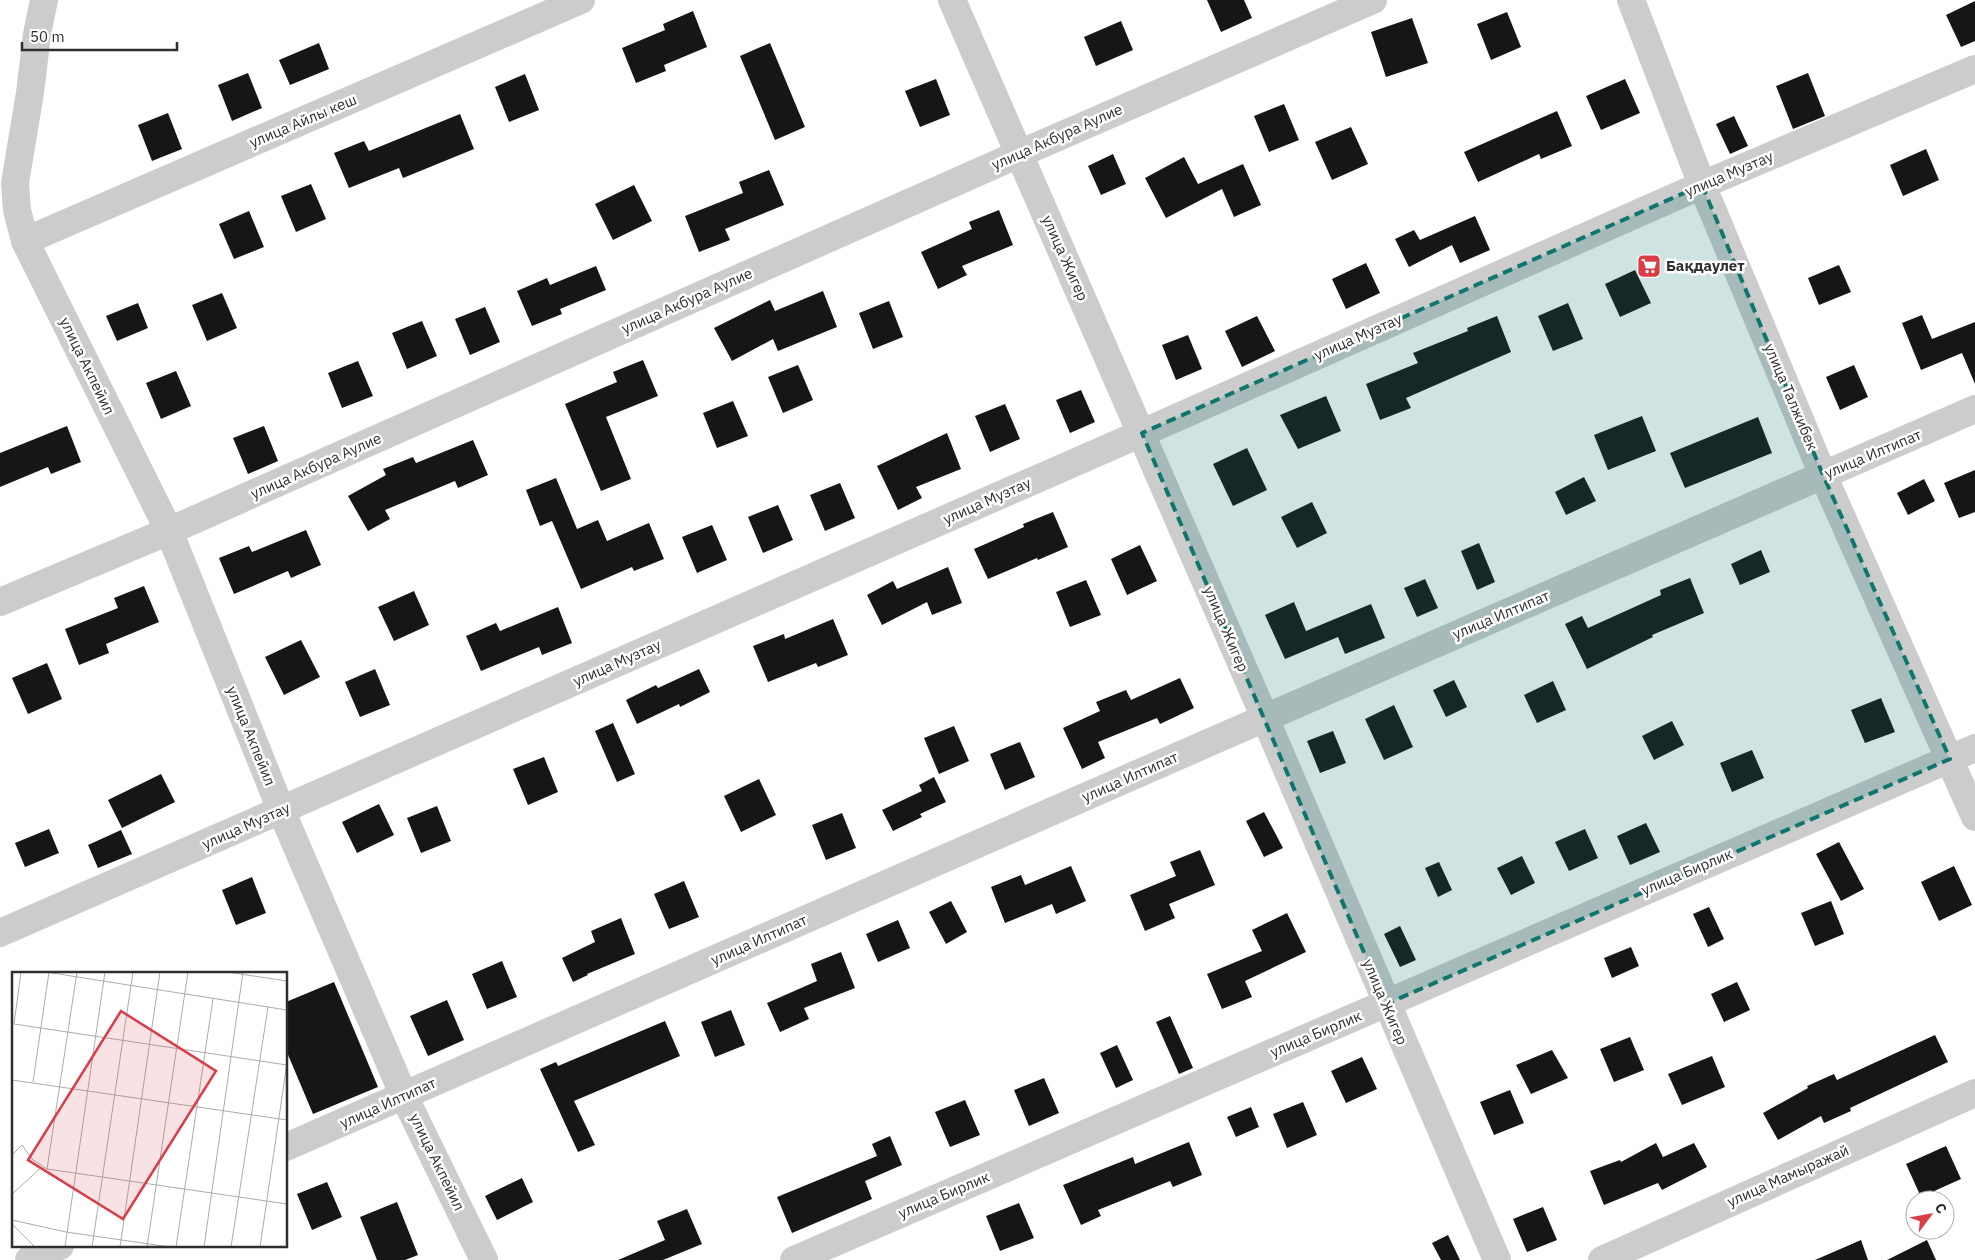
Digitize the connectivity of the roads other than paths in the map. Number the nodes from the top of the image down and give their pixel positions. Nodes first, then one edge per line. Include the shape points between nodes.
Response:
1 (44, 0) edge
2 (581, 0) edge
3 (952, 0) edge
4 (1373, 0) edge
5 (1631, 0) edge
6 (1975, 69) edge
7 (1019, 154) junction
8 (8, 180) edge
9 (1702, 185) junction
10 (25, 241) junction
11 (1975, 410) edge
12 (1142, 433) junction
13 (1823, 475) junction
14 (169, 531) junction
15 (0, 602) edge
16 (1265, 718) junction
17 (1975, 748) edge
18 (1950, 759) junction
19 (281, 810) junction
20 (1975, 817) edge
21 (0, 932) edge
22 (1386, 1004) junction
23 (1975, 1093) edge
24 (404, 1096) junction
25 (288, 1146) edge
26 (56, 1248) edge
27 (29, 1260) edge
28 (484, 1260) edge
29 (794, 1260) edge
30 (1497, 1260) edge
31 (1602, 1260) edge

1 - 8 street, улица Акпейил via 30,92
2 - 10 street, улица Айлы кеш
3 - 7 street, улица Жигер
4 - 7 street, улица Акбура Аулие
5 - 9 street, улица Талжибек
6 - 9 street, улица Музтау
7 - 12 street, улица Жигер
7 - 14 street, улица Акбура Аулие
8 - 10 street, улица Акпейил
9 - 12 street, улица Музтау
9 - 13 street, улица Талжибек
10 - 14 street, улица Акпейил
11 - 13 street, улица Илтипат
12 - 16 street, улица Жигер
12 - 19 street, улица Музтау
13 - 16 street, улица Илтипат
13 - 18 street, улица Талжибек
14 - 15 street, улица Акбура Аулие
14 - 19 street, улица Акпейил
16 - 22 street, улица Жигер
16 - 24 street, улица Илтипат
17 - 18 street, улица Бирлик
18 - 20 street, улица Талжибек
18 - 22 street, улица Бирлик
19 - 21 street, улица Музтау
19 - 24 street, улица Акпейил
22 - 29 street, улица Бирлик
22 - 30 street, улица Жигер
23 - 31 street, улица Мамыражай
24 - 25 street, улица Илтипат
24 - 28 street, улица Акпейил
26 - 27 street

